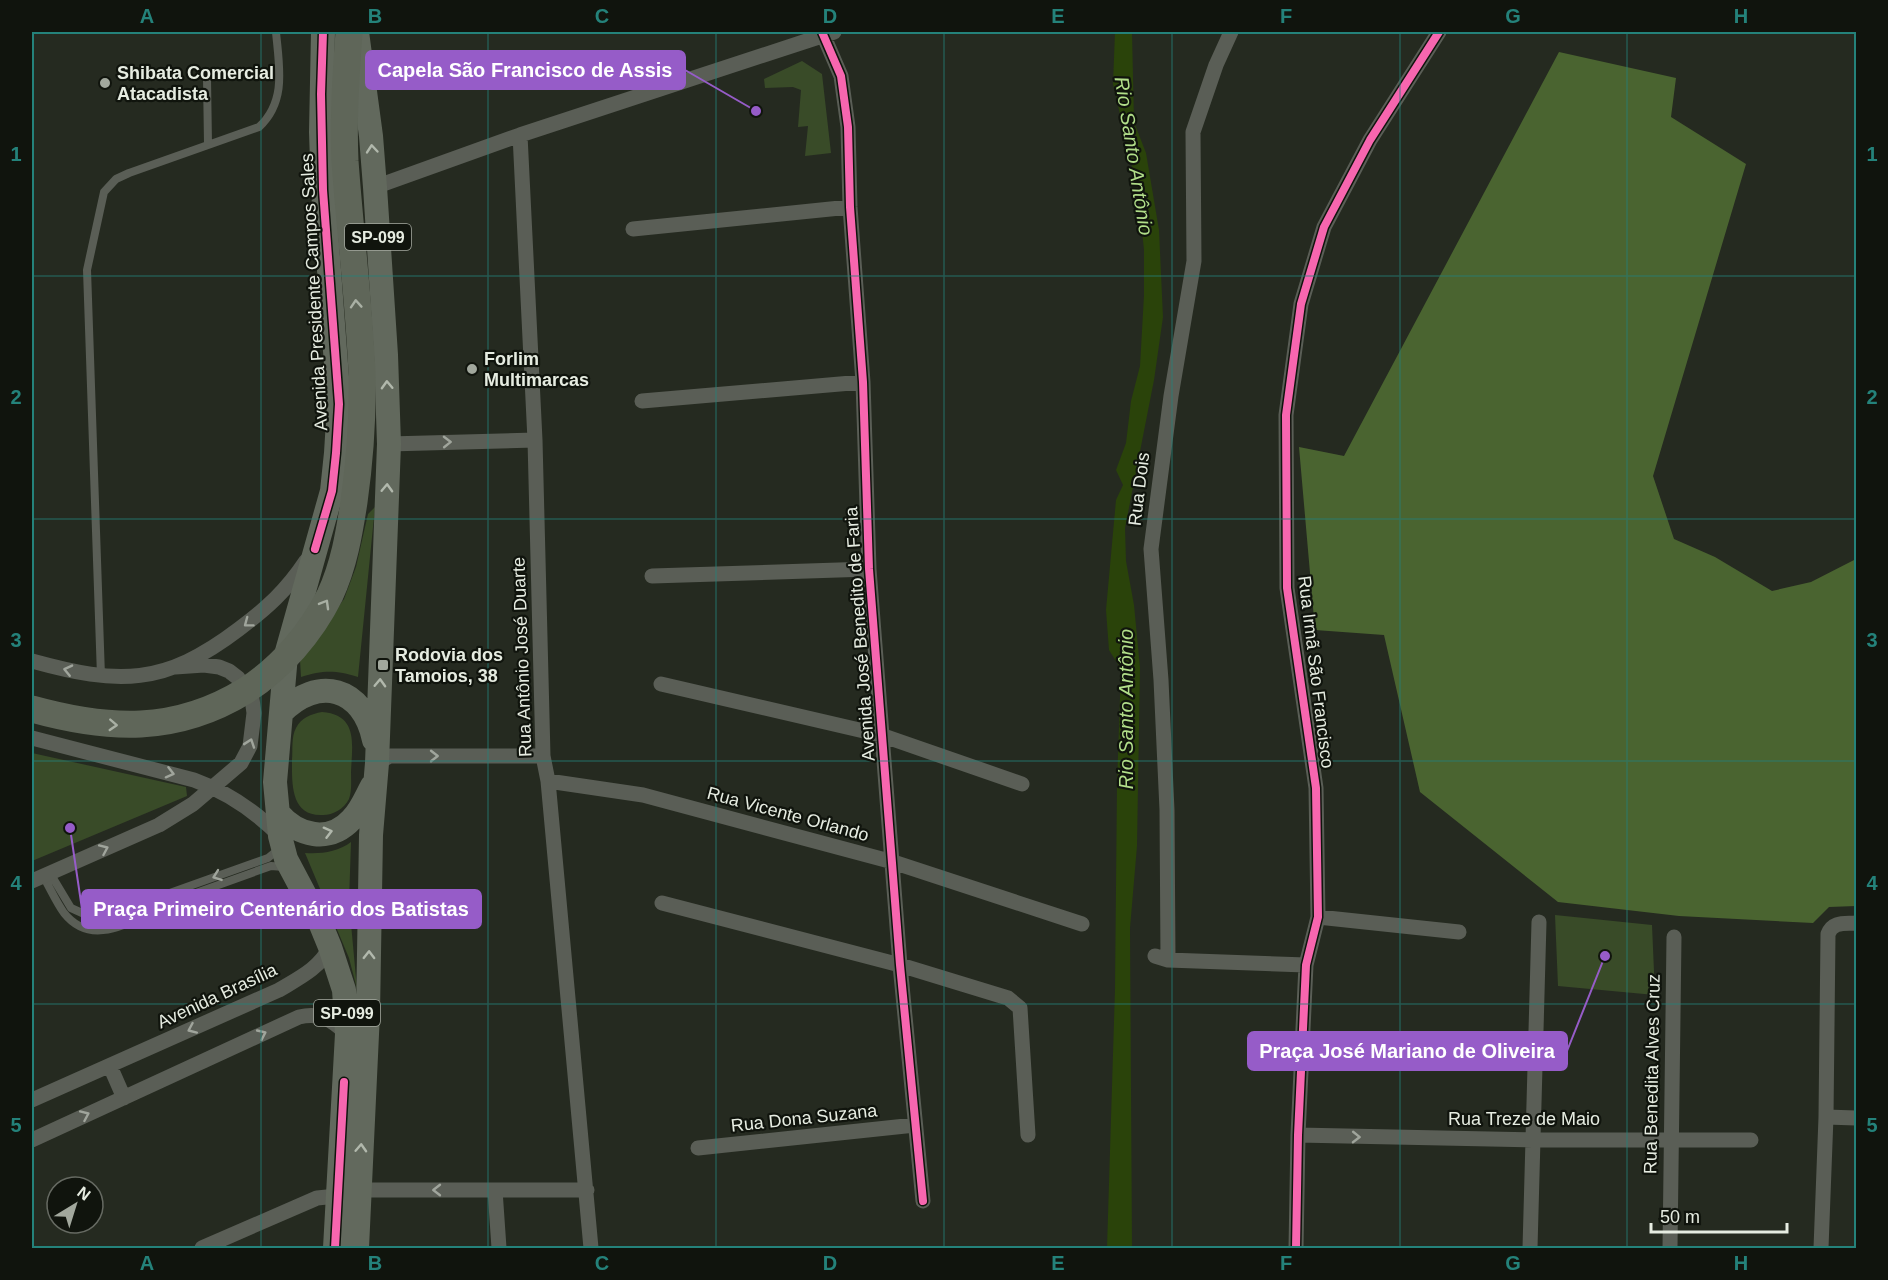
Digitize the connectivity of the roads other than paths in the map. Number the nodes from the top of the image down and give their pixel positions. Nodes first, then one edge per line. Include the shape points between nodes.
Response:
1 (276, 32) edge
2 (323, 32) edge
3 (349, 32) edge
4 (357, 32) edge
5 (1231, 32) edge
6 (1439, 32) edge
7 (826, 33) edge
8 (207, 78) dead end
9 (520, 135) junction
10 (208, 144) junction
11 (375, 187) junction
12 (850, 207) junction
13 (633, 229) dead end
14 (863, 382) junction
15 (642, 401) dead end
16 (535, 440) junction
17 (389, 444) junction
18 (315, 549) junction
19 (869, 569) junction
20 (652, 576) dead end
21 (32, 661) edge
22 (175, 667) junction
23 (101, 677) junction
24 (661, 684) dead end
25 (43, 712) edge
26 (281, 713) junction
27 (881, 735) junction
28 (32, 738) edge
29 (543, 756) junction
30 (376, 772) junction
31 (548, 782) junction
32 (1022, 784) dead end
33 (213, 786) junction
34 (277, 837) junction
35 (893, 862) junction
36 (291, 869) junction
37 (42, 877) edge
38 (167, 894) dead end
39 (153, 900) dead end
40 (171, 902) dead end
41 (662, 903) dead end
42 (157, 910) dead end
43 (1318, 917) junction
44 (1539, 922) dead end
45 (1857, 923) edge
46 (1082, 924) dead end
47 (1459, 932) dead end
48 (1674, 937) dead end
49 (330, 947) junction
50 (1306, 964) junction
51 (900, 965) junction
52 (347, 1034) junction
53 (111, 1066) junction
54 (124, 1098) junction
55 (32, 1100) edge
56 (1826, 1117) junction
57 (1857, 1118) edge
58 (915, 1125) junction
59 (1028, 1135) dead end
60 (1298, 1136) junction
61 (1671, 1139) junction
62 (32, 1140) edge
63 (1532, 1140) junction
64 (1751, 1140) dead end
65 (698, 1148) dead end
66 (495, 1190) junction
67 (587, 1190) junction
68 (348, 1193) junction
69 (923, 1201) dead end
70 (202, 1248) edge
71 (335, 1248) edge
72 (357, 1248) edge
73 (499, 1248) edge
74 (591, 1248) edge
75 (1296, 1248) edge
76 (1530, 1248) edge
77 (1670, 1248) edge
78 (1821, 1248) edge

1 - 10 lane via 279,96 267,119 259,127
2 - 18 main road, Avenida Presidente Campos Sales / SP-099 via 322,180 339,404 332,491
25 -> 3 highway via 115,726 172,720 208,710 261,681 312,625 330,596 349,533 361,425 362,373 345,158
11 -> 4 main road, Avenida Presidente Campos Sales / SP-099
5 - 50 street, Rua Dois via 1193,132 1194,261 1151,549 1166,786 1162,958
6 - 43 street, Rua Irmã São Francisco via 1370,140 1324,227 1301,304 1286,415 1287,588 1316,788
7 - 9 street
7 - 12 street, Avenida José Benedito de Faria via 841,76 848,127
8 - 10 lane
9 - 11 street
9 - 16 street, Rua Antônio José Duarte
10 - 23 lane via 116,179 104,192 98,215 87,270
17 -> 11 main road, Avenida Presidente Campos Sales / SP-099
12 - 13 street
12 - 14 street, Avenida José Benedito de Faria
14 - 15 street
14 - 19 street, Avenida José Benedito de Faria
17 -> 16 street
16 - 29 street, Rua Antônio José Duarte
30 -> 17 main road, Avenida Presidente Campos Sales / SP-099
18 -> 22 street via 270,606 216,646
18 - 26 main road, Avenida Presidente Campos Sales / SP-099 via 286,655
19 - 20 street
19 - 27 street, Avenida José Benedito de Faria
23 -> 21 street
22 - 23 street via 147,675
33 -> 22 street via 241,763 250,746 252,699 229,671 204,665
24 - 27 street
26 - 30 main road, SP-099 via 303,695 326,689 339,693 367,718
26 - 34 main road, Avenida Presidente Campos Sales / SP-099 via 275,782
27 - 32 street
27 - 35 street, Avenida José Benedito de Faria
28 -> 33 street
30 -> 29 street via 390,756
29 - 31 street, Rua Antônio José Duarte
34 -> 30 main road, SP-099 via 286,822 308,833 322,835 335,831 353,818
68 -> 30 main road, Avenida Presidente Campos Sales / SP-099 via 368,1013
31 - 35 street, Rua Vicente Orlando via 643,795
31 - 67 street, Rua Antônio José Duarte
33 - 34 street via 256,814
37 -> 33 street via 159,825
34 - 36 main road, Avenida Presidente Campos Sales / SP-099
34 -> 38 lane
35 - 46 street, Rua Vicente Orlando
35 - 51 street, Avenida José Benedito de Faria
36 - 40 lane via 276,865
36 - 49 main road, Avenida Presidente Campos Sales / SP-099
37 - 39 lane via 71,908 102,922
37 - 42 lane via 63,911 89,930 115,928
41 - 51 street
43 - 47 street
43 - 50 street, Rua Irmã São Francisco
44 - 63 street
45 - 56 street via 1832,926 1828,934
48 - 61 street, Rua Benedita Alves Cruz
49 - 52 main road, Avenida Presidente Campos Sales / SP-099 via 344,990
49 -> 53 street, Avenida Brasília via 314,968 279,990
50 - 60 street, Rua Irmã São Francisco
51 - 58 street, Avenida José Benedito de Faria
51 - 59 street via 1008,998 1020,1008
54 -> 52 street via 299,1017 321,1015
52 - 68 main road, Avenida Presidente Campos Sales / SP-099
53 - 54 street
53 - 55 street, Avenida Brasília
62 -> 54 street
56 - 57 street
56 - 78 street
58 - 65 street, Rua Dona Suzana
58 - 69 street, Avenida José Benedito de Faria
60 -> 63 street, Rua Treze de Maio
60 - 75 street, Rua Irmã São Francisco
61 - 63 street, Rua Treze de Maio
61 - 64 street, Rua Treze de Maio
61 - 77 street, Rua Benedita Alves Cruz
63 - 76 street
66 - 67 street
66 -> 68 street
66 - 73 street
67 - 74 street, Rua Antônio José Duarte
68 - 70 street via 317,1198
68 - 71 main road, Avenida Presidente Campos Sales / SP-099
68 - 72 main road, Avenida Presidente Campos Sales / SP-099

